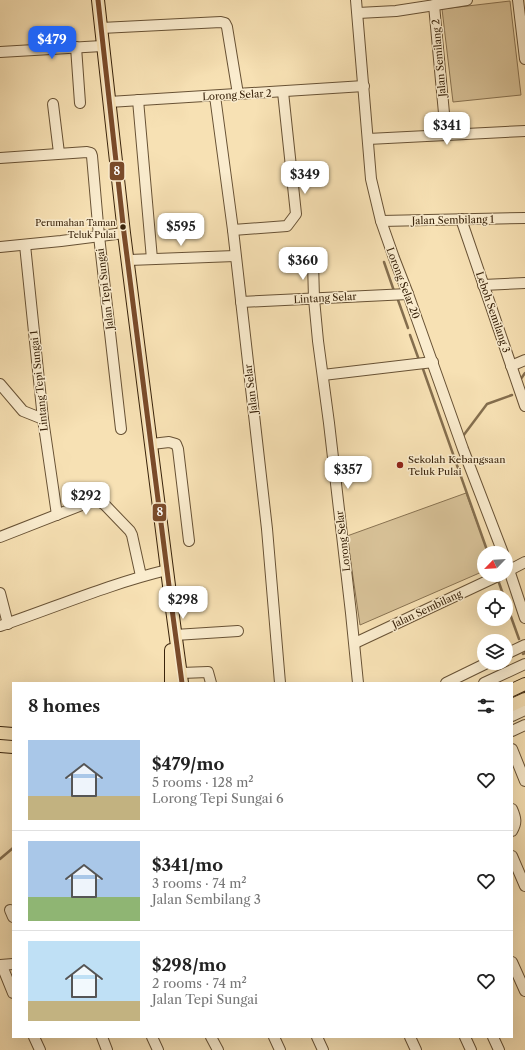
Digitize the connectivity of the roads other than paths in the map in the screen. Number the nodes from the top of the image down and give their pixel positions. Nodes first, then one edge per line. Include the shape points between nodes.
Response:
1 (98, 0) edge
2 (356, 0) edge
3 (467, 0) edge
4 (518, 0) edge
5 (434, 5) junction
6 (358, 13) junction
7 (101, 28) junction
8 (523, 30) edge
9 (102, 46) junction
10 (76, 47) junction
11 (0, 52) edge
12 (525, 59) edge
13 (364, 86) junction
14 (283, 92) junction
15 (238, 94) junction
16 (215, 96) junction
17 (138, 100) junction
18 (109, 102) junction
19 (80, 103) dead end
20 (53, 104) dead end
21 (525, 131) edge
22 (446, 135) junction
23 (368, 139) junction
24 (59, 154) junction
25 (0, 158) edge
26 (525, 218) edge
27 (461, 219) junction
28 (381, 221) junction
29 (233, 230) junction
30 (124, 233) junction
31 (99, 236) junction
32 (25, 245) junction
33 (0, 247) edge
34 (235, 256) junction
35 (152, 259) junction
36 (129, 260) junction
37 (313, 262) dead end
38 (525, 283) edge
39 (483, 285) junction
40 (408, 294) junction
41 (314, 299) junction
42 (241, 302) junction
43 (525, 360) edge
44 (433, 362) junction
45 (512, 366) junction
46 (323, 375) junction
47 (0, 384) edge
48 (525, 406) edge
49 (43, 419) junction
50 (122, 429) dead end
51 (152, 444) junction
52 (57, 515) junction
53 (0, 537) edge
54 (189, 541) dead end
55 (500, 546) edge
56 (525, 562) edge
57 (513, 566) edge
58 (167, 570) junction
59 (141, 576) junction
60 (485, 582) edge
61 (512, 582) edge
62 (0, 593) edge
63 (172, 609) junction
64 (525, 618) edge
65 (4, 625) edge
66 (238, 631) dead end
67 (175, 635) junction
68 (355, 643) junction
69 (525, 645) edge
70 (513, 651) edge
71 (525, 664) edge
72 (477, 668) edge
73 (181, 678) edge
74 (171, 682) edge
75 (211, 682) edge
76 (280, 682) edge
77 (358, 682) edge
78 (448, 682) edge
79 (486, 682) edge
80 (525, 684) edge
81 (513, 690) edge
82 (525, 699) edge
83 (513, 705) edge
84 (525, 710) edge
85 (513, 716) edge
86 (525, 725) edge
87 (513, 731) edge
88 (0, 733) edge
89 (12, 734) edge
90 (0, 746) edge
91 (12, 747) edge
92 (513, 752) edge
93 (525, 781) edge
94 (513, 811) edge
95 (513, 829) edge
96 (513, 858) edge
97 (525, 886) edge
98 (12, 964) edge
99 (513, 964) edge
100 (1, 966) edge
101 (12, 991) edge
102 (525, 991) edge
103 (34, 1038) edge
104 (102, 1038) edge
105 (152, 1038) edge
106 (212, 1038) edge
107 (274, 1038) edge
108 (317, 1038) edge
109 (410, 1038) edge
110 (465, 1038) edge
111 (494, 1038) edge
112 (40, 1050) edge
113 (107, 1050) edge
114 (158, 1050) edge
115 (218, 1050) edge
116 (280, 1050) edge
117 (323, 1050) edge
118 (416, 1050) edge
119 (471, 1050) edge
120 (500, 1050) edge

1 - 7 main road
2 - 6 street, Lorong Selar 20
3 - 5 street
4 - 8 street
5 - 6 street
5 - 22 street, Jalan Semilang 2
6 - 13 street, Lorong Selar 20
7 - 9 main road
7 - 15 street via 225,23
8 - 12 street
9 - 10 street
9 - 18 main road
10 - 11 street
10 - 19 street
13 - 14 street, Lorong Selar 2
13 - 23 street, Lorong Selar 20
14 - 15 street, Lorong Selar 2
14 - 29 street via 296,214 287,226
15 - 16 street, Lorong Selar 2
16 - 17 street, Lorong Selar 2
16 - 29 street, Jalan Selar
17 - 18 street, Lorong Selar 2
17 - 35 street
18 - 30 main road
20 - 24 street
21 - 22 street
22 - 23 street
23 - 28 street, Lorong Selar 20 via 372,179
24 - 25 street
24 - 31 street, Jalan Tepi Sungai via 91,153
26 - 27 street, Jalan Sembilang 1
27 - 28 street, Jalan Sembilang 1
27 - 39 street, Leboh Semilang 3
28 - 40 street, Lorong Selar 20
29 - 34 street, Jalan Selar
30 - 31 street
30 - 36 main road
31 - 32 street
31 - 50 street, Jalan Tepi Sungai
32 - 33 street
32 - 49 street, Lintang Tepi Sungai 1
34 - 35 street
34 - 42 street, Jalan Selar
35 - 36 street
36 - 51 main road
37 - 41 street, Lorong Selar
38 - 39 street
39 - 45 street, Leboh Semilang 3
40 - 41 street, Lintang Selar
40 - 44 street, Lorong Selar 20
41 - 42 street, Lintang Selar
41 - 46 street, Lorong Selar
42 - 76 street, Jalan Selar via 267,529
43 - 45 street
44 - 46 street
44 - 55 street, Lorong Selar 20
45 - 48 street, Leboh Semilang 3
46 - 68 street, Lorong Selar
47 - 49 street via 23,411
49 - 52 street, Lintang Tepi Sungai 1
51 - 54 street via 169,442 176,444 178,449
51 - 58 main road
52 - 53 street
52 - 59 street via 92,501 99,501 105,505 132,535
56 - 57 street
58 - 59 street
58 - 63 main road
59 - 65 street
60 - 68 street, Jalan Sembilang
61 - 64 street
62 - 65 street
63 - 67 main road
63 - 74 main road
66 - 67 street
67 - 73 main road
68 - 77 street, Lorong Selar
69 - 70 street
71 - 79 street
72 - 78 street
73 - 75 street via 208,672
80 - 81 main road
82 - 83 main road
84 - 85 street
86 - 87 street
88 - 89 main road
90 - 91 main road
92 - 93 street
94 - 95 street via 516,824
96 - 97 street
98 - 100 street
99 - 102 street
100 - 101 street
103 - 112 street
104 - 113 street
105 - 114 street
106 - 115 street
107 - 116 street
108 - 117 street
109 - 118 street
110 - 119 street
111 - 120 street

